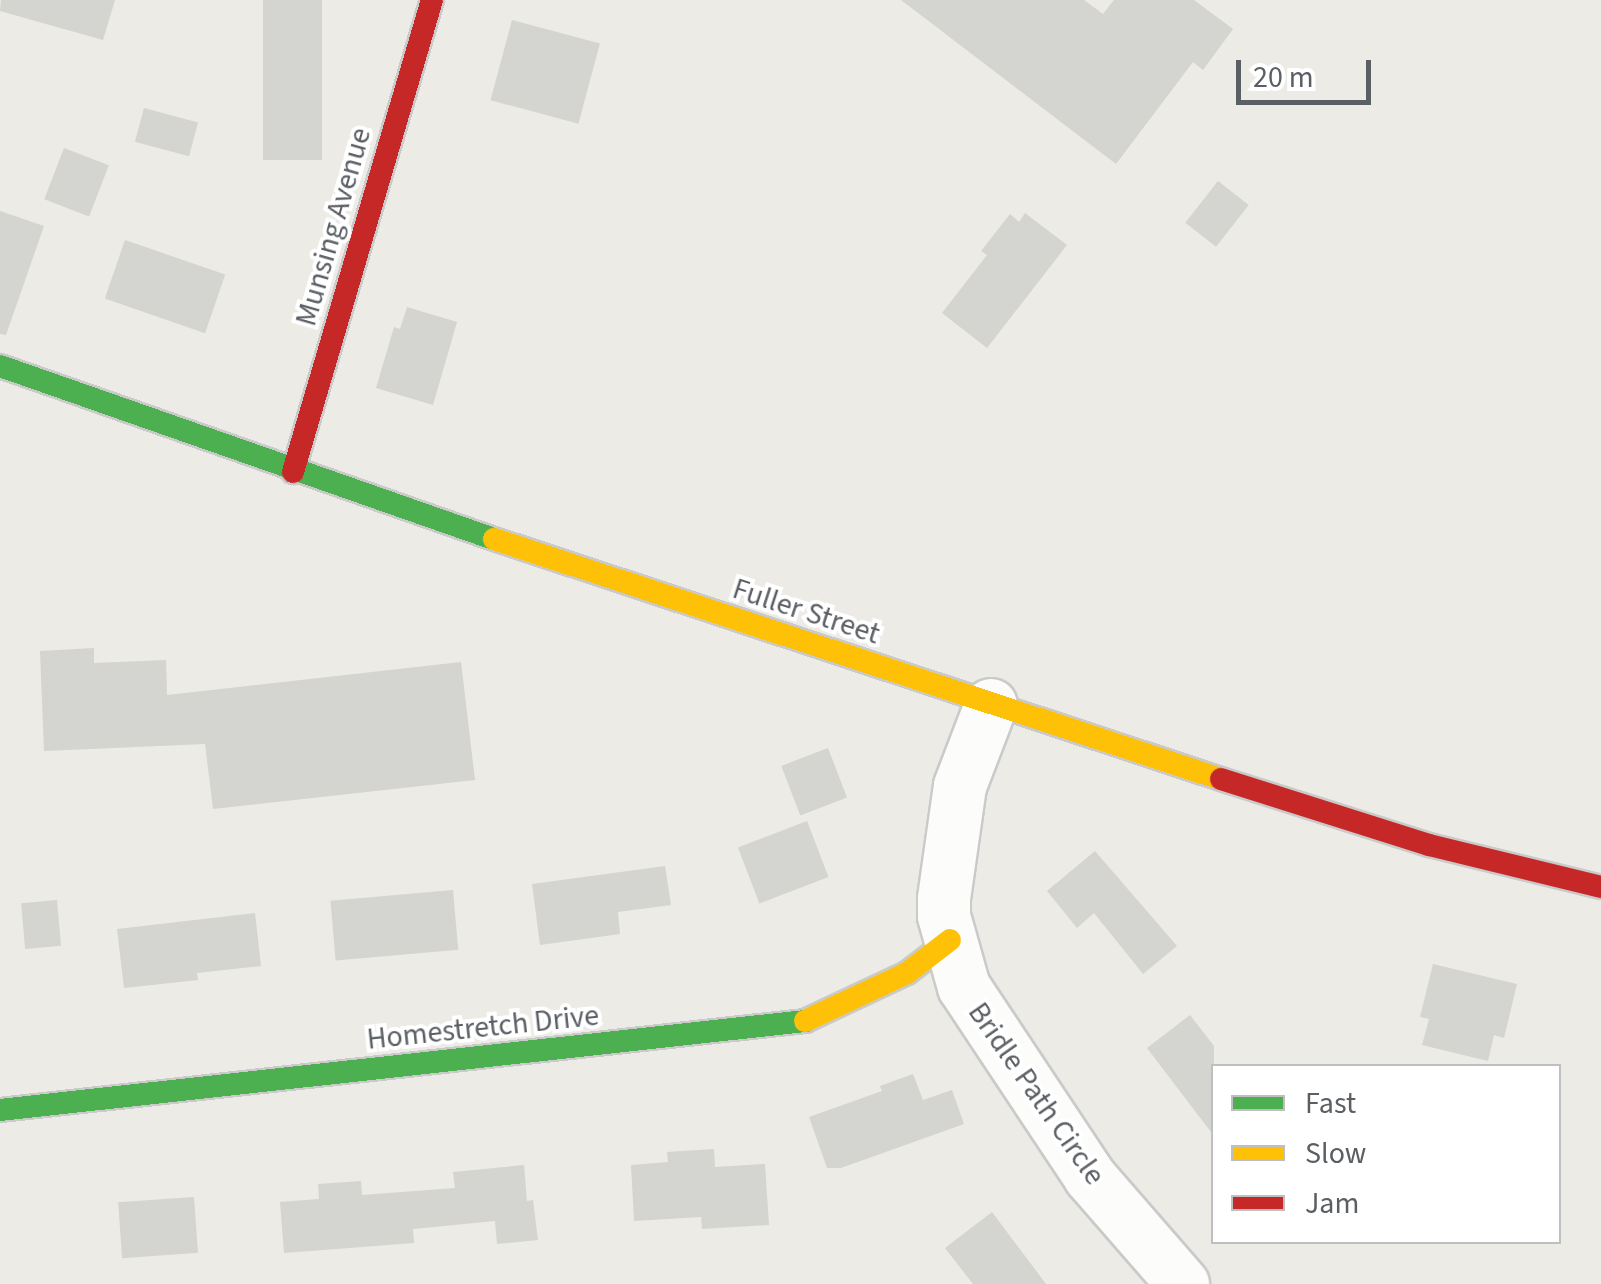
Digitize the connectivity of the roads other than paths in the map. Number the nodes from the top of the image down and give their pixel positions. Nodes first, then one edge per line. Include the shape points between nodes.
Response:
1 (432, 0) edge
2 (0, 366) edge
3 (293, 472) junction
4 (991, 705) junction
5 (1601, 887) edge
6 (950, 940) junction
7 (0, 1110) edge
8 (1182, 1284) edge

1 - 3 street, Munsing Avenue
2 - 3 street, Fuller Street
3 - 4 street, Fuller Street
4 - 5 street, Fuller Street via 1429,845
4 - 6 street, Bridle Path Circle via 960,786 949,845 944,899
6 - 7 street, Homestretch Drive via 907,973 809,1021
6 - 8 street, Bridle Path Circle via 964,987 990,1032 1090,1177

